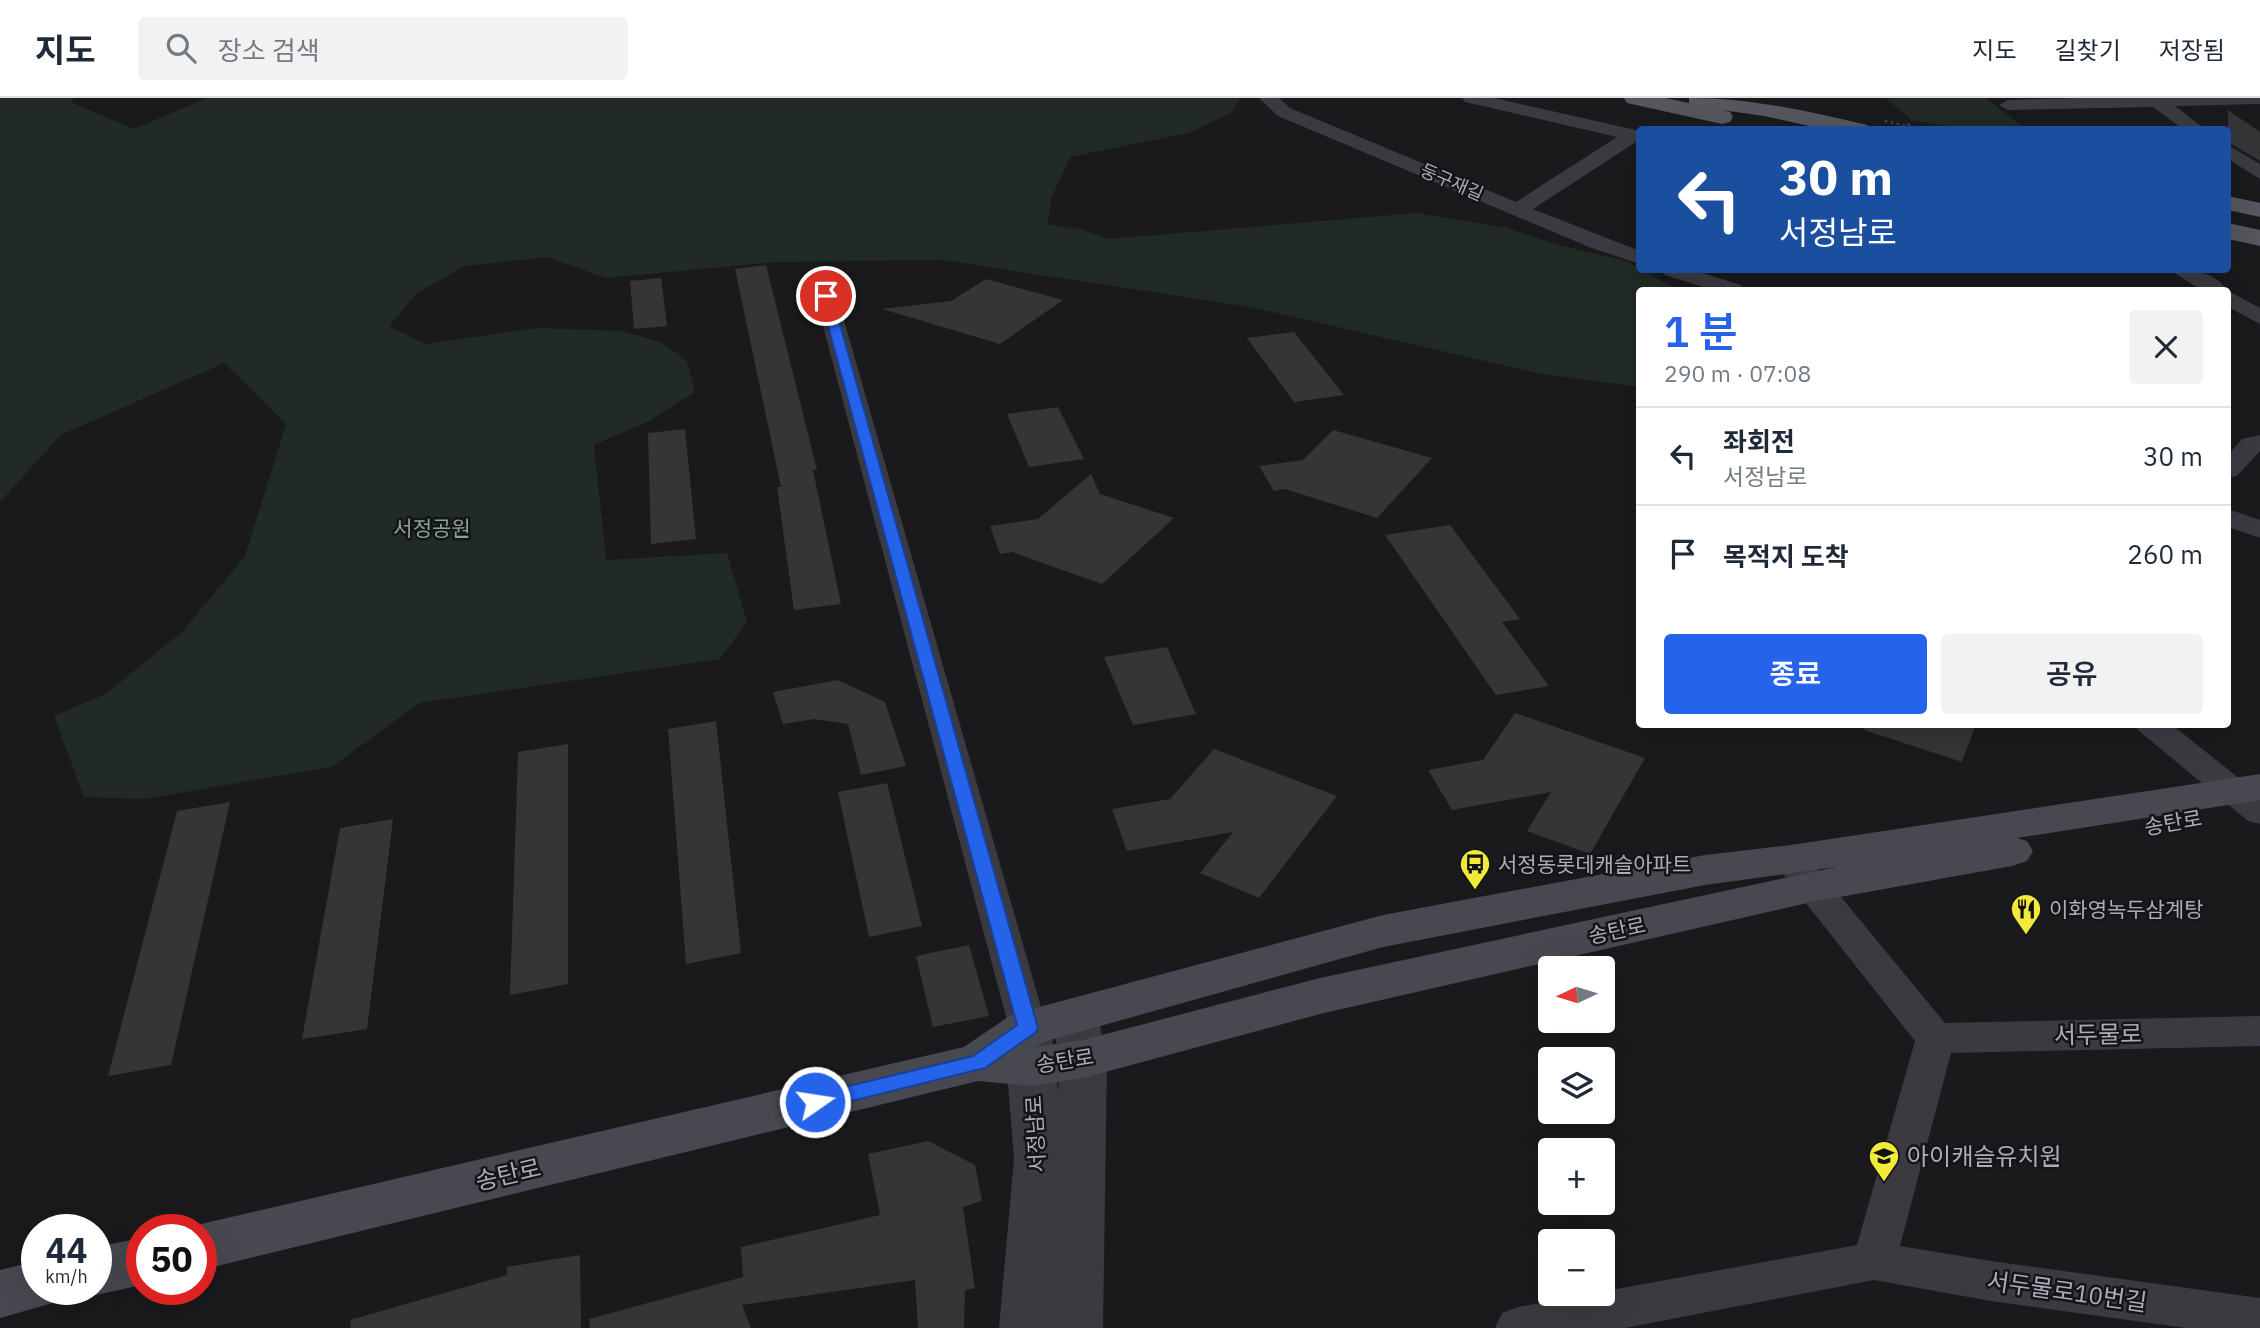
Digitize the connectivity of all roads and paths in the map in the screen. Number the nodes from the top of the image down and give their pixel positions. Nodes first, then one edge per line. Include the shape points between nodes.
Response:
1 (1268, 98) edge
2 (1471, 98) edge
3 (1635, 98) edge
4 (2154, 99) edge
5 (2260, 99) edge
6 (2004, 101) edge
7 (1691, 103) edge
8 (1912, 120) dead end
9 (2030, 121) dead end
10 (1746, 126) edge
11 (1767, 126) edge
12 (1809, 126) edge
13 (1841, 126) edge
14 (1907, 126) edge
15 (2191, 126) edge
16 (1636, 137) edge
17 (2231, 153) edge
18 (2260, 173) edge
19 (2231, 177) edge
20 (2260, 182) edge
21 (2231, 204) edge
22 (1518, 210) junction
23 (2260, 210) edge
24 (2231, 212) edge
25 (2260, 218) edge
26 (2231, 223) edge
27 (2260, 228) edge
28 (2231, 232) edge
29 (2260, 238) edge
30 (1636, 257) edge
31 (1681, 273) edge
32 (2186, 273) edge
33 (1724, 287) edge
34 (2211, 287) edge
35 (826, 296) dead end
36 (2231, 300) edge
37 (2260, 317) edge
38 (2260, 443) edge
39 (2231, 467) edge
40 (2231, 518) edge
41 (2260, 530) edge
42 (2155, 728) edge
43 (2253, 801) edge
44 (1802, 874) junction
45 (2260, 1031) edge
46 (1079, 1038) junction
47 (1935, 1038) junction
48 (1029, 1047) junction
49 (217, 1243) edge
50 (1874, 1261) junction
51 (21, 1289) edge
52 (0, 1294) edge
53 (2260, 1318) edge
54 (1027, 1328) edge
55 (1075, 1328) edge
56 (1518, 1328) edge
57 (1523, 1328) edge

1 - 22 street, 둥구재길 via 1284,113
2 - 16 street
3 - 7 main road
4 - 5 street
4 - 6 street
4 - 15 street
6 - 9 street
7 - 10 main road
7 - 11 main road
7 - 12 main road
7 - 13 main road via 1764,109
8 - 14 path
16 - 22 street
17 - 18 street
19 - 20 street
21 - 23 main road
22 - 30 street, 둥구재길
24 - 25 main road
26 - 27 main road
28 - 29 main road
31 - 33 street
32 - 34 street
35 - 48 street, 서정남로
36 - 37 street
38 - 39 street via 2251,444
40 - 41 street
42 - 43 street
43 - 44 main road, 송탄로
44 - 46 main road, 송탄로 via 1320,996
44 - 47 street
45 - 47 street, 서두물로
46 - 48 main road, 송탄로
46 - 55 street, 서정남로
47 - 50 street
48 - 49 main road, 송탄로
48 - 54 street, 서정남로 via 1039,1159
50 - 53 street, 서두물로10번길
50 - 57 street, 서두물로10번길
51 - 52 main road
56 - 57 street, 서두물로10번길

